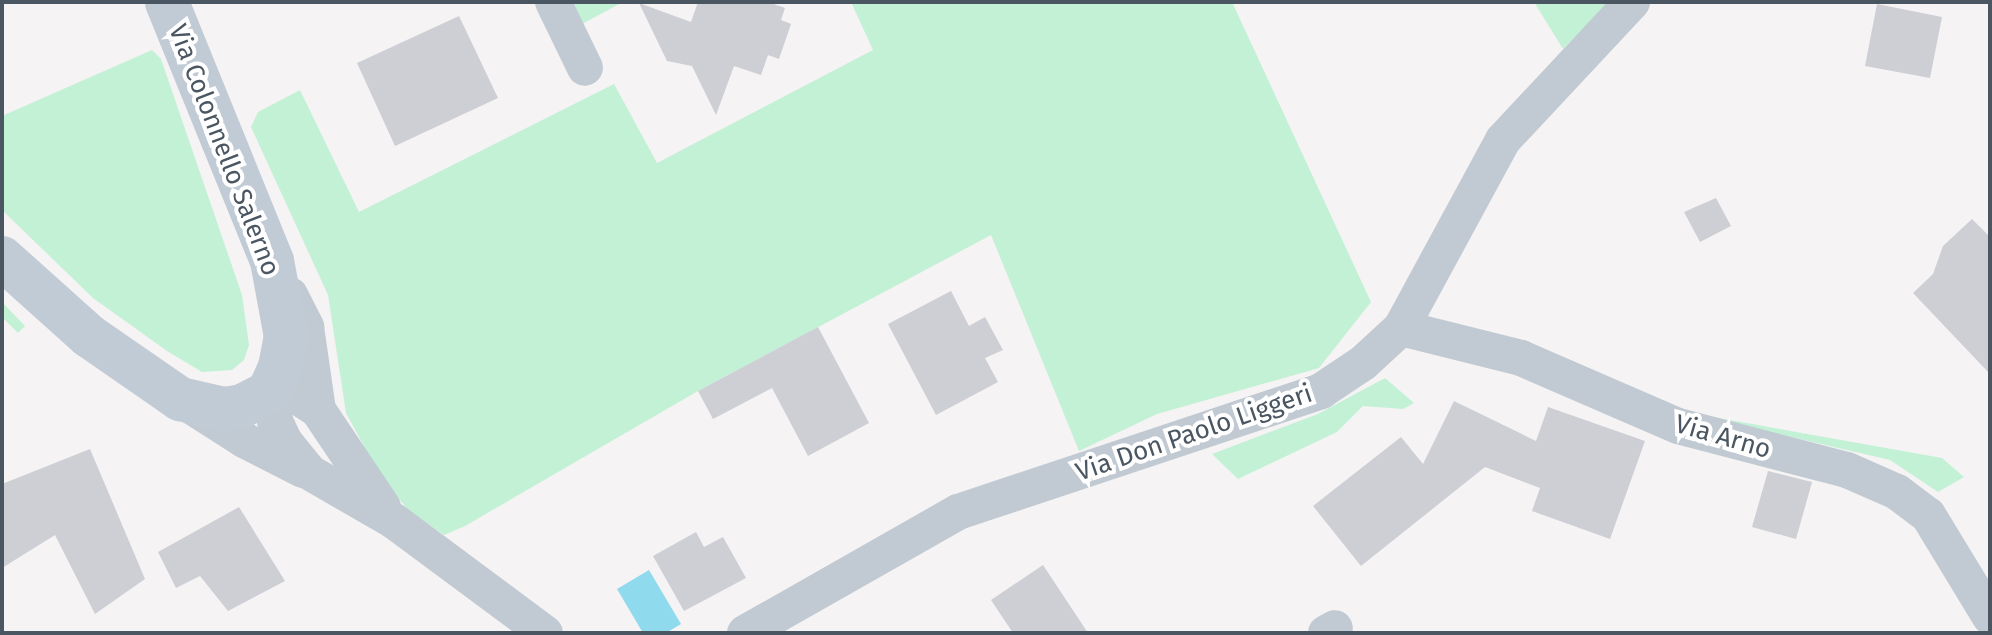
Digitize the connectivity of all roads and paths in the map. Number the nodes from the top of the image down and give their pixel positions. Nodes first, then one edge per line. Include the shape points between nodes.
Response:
1 (167, 2) edge
2 (553, 2) edge
3 (1632, 2) edge
4 (585, 68) dead end
5 (2, 258) edge
6 (272, 261) junction
7 (1401, 328) junction
8 (269, 392) junction
9 (180, 399) junction
10 (318, 410) junction
11 (309, 472) junction
12 (394, 521) junction
13 (1990, 617) edge
14 (545, 633) edge
15 (745, 633) edge

1 - 6 main road, Via Colonnello Salerno
2 - 4 street
3 - 7 street, Via Don Paolo Liggeri via 1503,140
5 - 9 main road via 89,336
6 - 8 main road, Via Colonnello Salerno via 286,337
6 - 10 street via 306,327
7 - 13 street, Via Arno via 1521,358 1678,426 1847,470 1897,492 1928,515
7 - 15 street, Via Don Paolo Liggeri via 1321,391 958,512
8 - 9 main road via 224,409
8 - 10 street via 295,395
8 - 11 street via 285,442
9 - 11 street via 244,440
10 - 12 street
11 - 12 street
12 - 14 street

